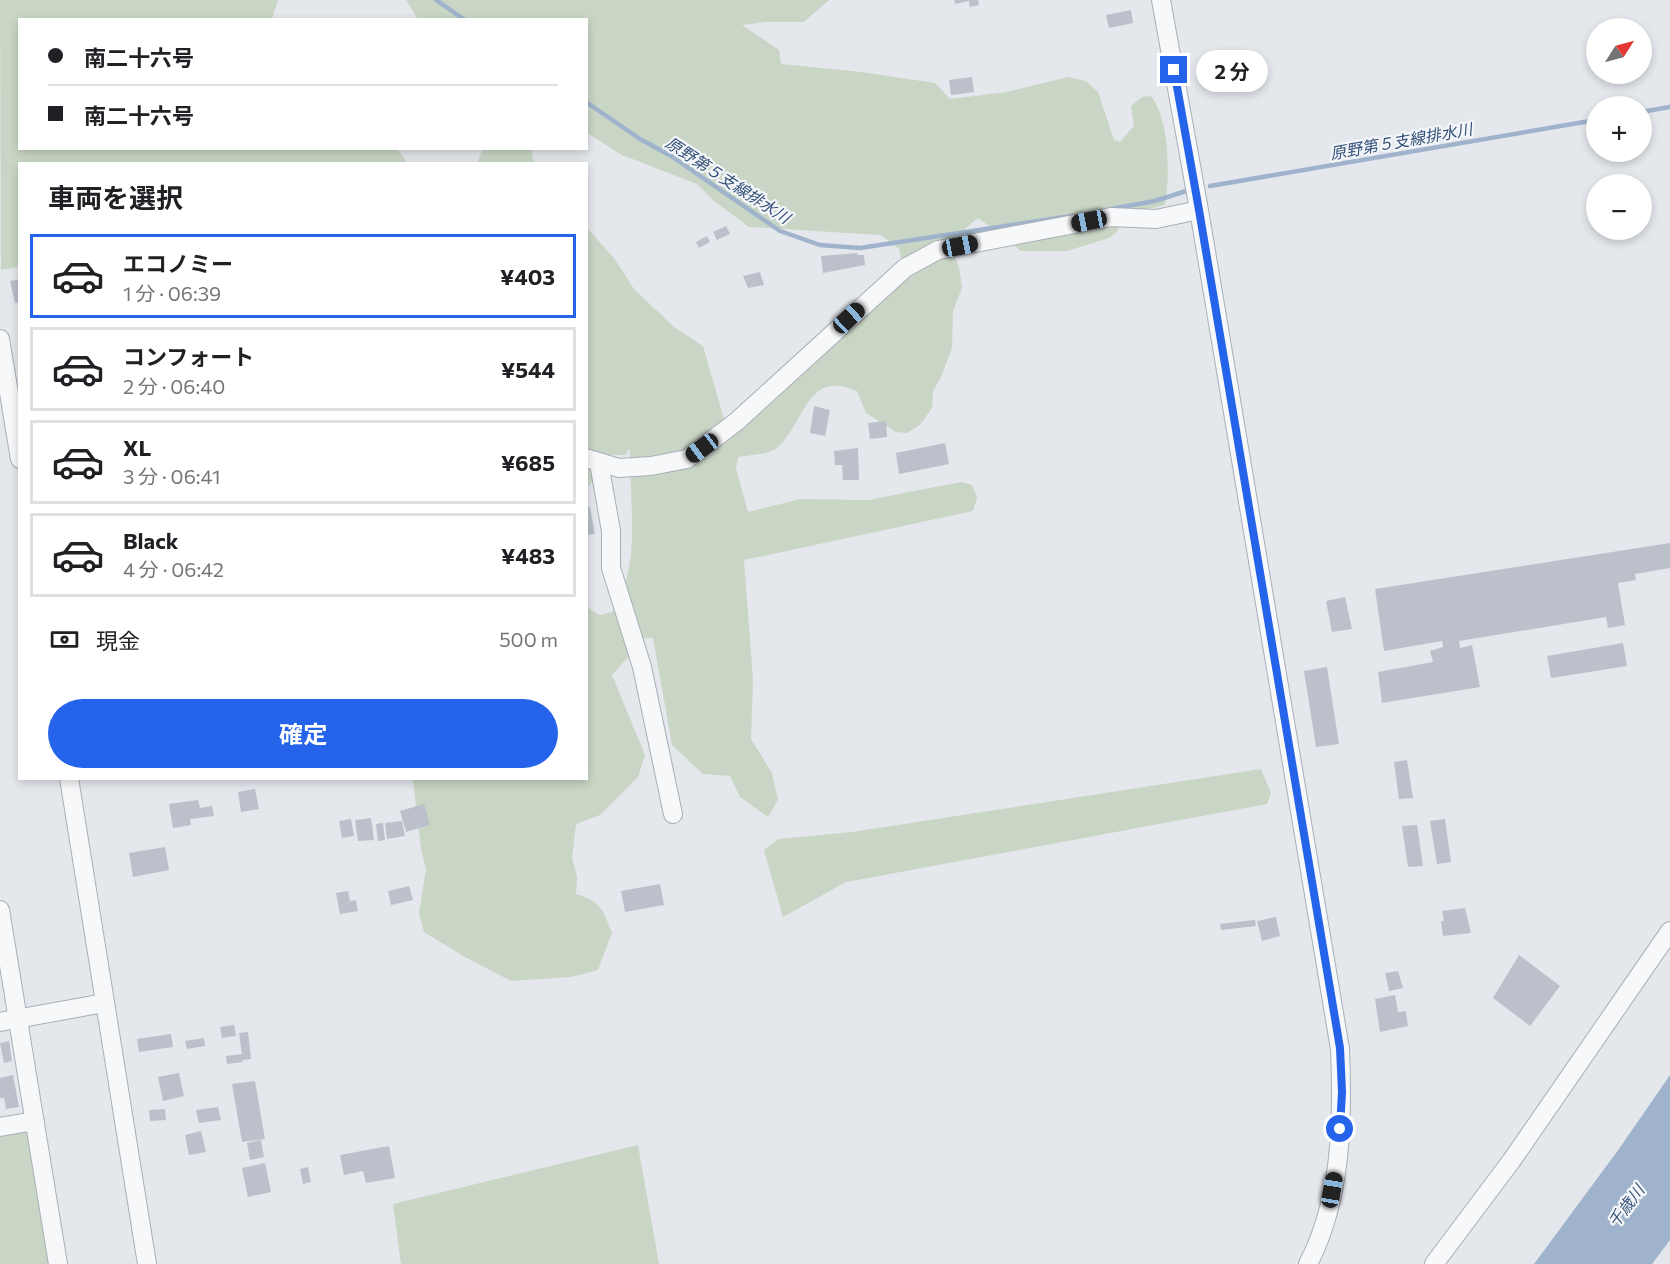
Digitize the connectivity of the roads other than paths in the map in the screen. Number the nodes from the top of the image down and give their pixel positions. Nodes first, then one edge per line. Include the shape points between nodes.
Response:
1 (1161, 0) edge
2 (1199, 210) junction
3 (0, 339) edge
4 (10, 408) edge
5 (18, 449) edge
6 (593, 460) edge
7 (69, 780) edge
8 (673, 814) dead end
9 (0, 910) edge
10 (2, 930) edge
11 (1670, 931) edge
12 (104, 1003) junction
13 (19, 1019) junction
14 (0, 1022) edge
15 (35, 1121) junction
16 (0, 1127) edge
17 (58, 1264) edge
18 (147, 1264) edge
19 (1308, 1264) edge
20 (1434, 1264) edge

1 - 2 street
2 - 6 street via 1156,219 1111,217 938,250 905,268 736,422 687,459 619,468
2 - 19 street via 1340,1048 1339,1148 1329,1210
3 - 4 street
4 - 5 street
6 - 8 street via 611,531 611,568 642,667
7 - 12 street
9 - 10 street
10 - 13 street
11 - 20 street via 1512,1160
12 - 13 street
12 - 18 street
13 - 14 street
13 - 15 street
15 - 16 street
15 - 17 street

